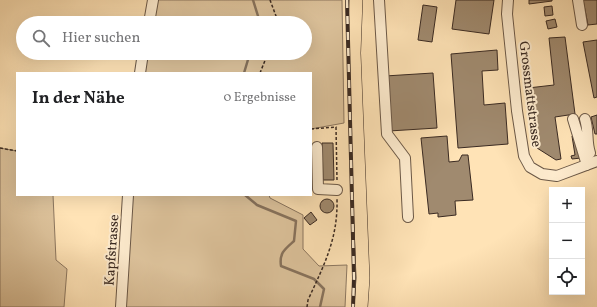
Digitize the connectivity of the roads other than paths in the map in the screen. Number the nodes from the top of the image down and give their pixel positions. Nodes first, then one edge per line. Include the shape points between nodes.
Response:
1 (153, 0) edge
2 (356, 0) edge
3 (379, 0) edge
4 (508, 0) edge
5 (578, 0) edge
6 (150, 16) edge
7 (582, 26) dead end
8 (142, 60) edge
9 (140, 72) edge
10 (573, 119) dead end
11 (585, 119) dead end
12 (317, 147) dead end
13 (592, 162) edge
14 (337, 190) road end
15 (128, 196) edge
16 (408, 217) dead end
17 (121, 307) edge
18 (361, 307) edge

1 - 6 street
2 - 18 main road via 354,53 363,278
3 - 16 street via 387,134 405,158
4 - 13 street, Grossmattstrasse via 507,14 524,156 530,167 542,174 557,176
5 - 7 street
8 - 9 street
10 - 13 street
11 - 13 street via 589,131 586,141
12 - 14 street via 318,189
15 - 17 street, Kapfstrasse

